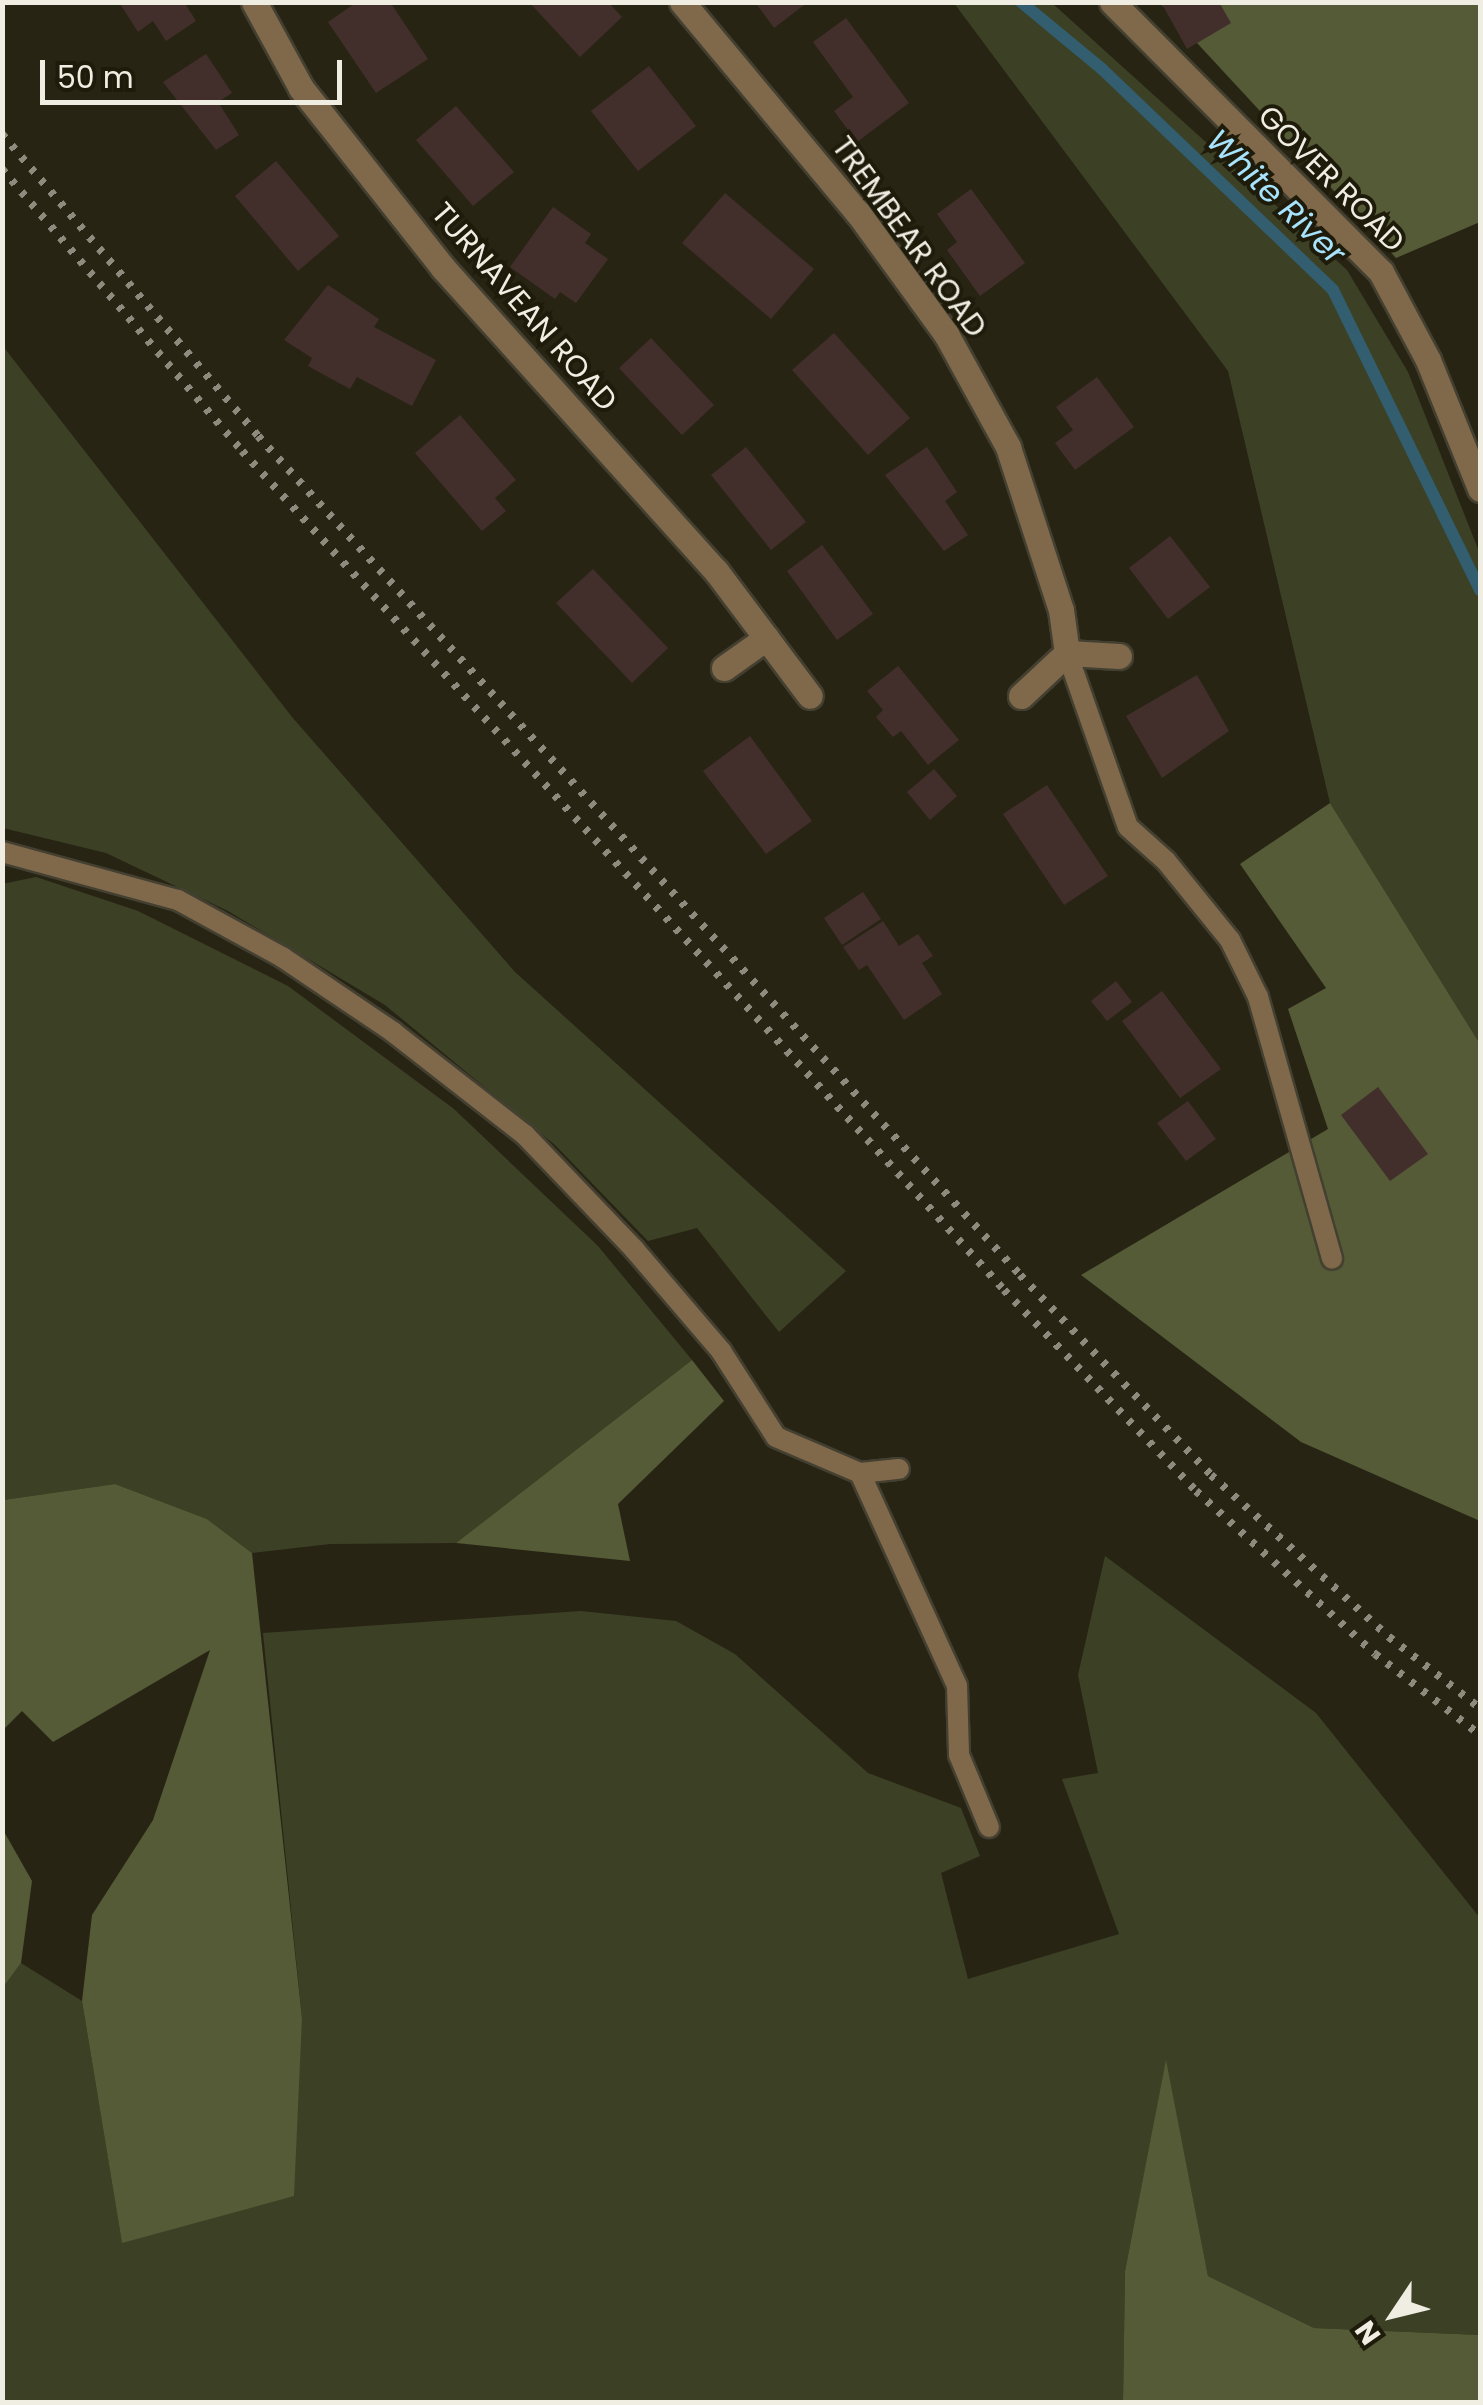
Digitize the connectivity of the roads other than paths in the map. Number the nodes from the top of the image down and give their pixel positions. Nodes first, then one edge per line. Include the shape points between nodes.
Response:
1 (254, 2) edge
2 (682, 2) edge
3 (1112, 2) edge
4 (1480, 489) edge
5 (766, 638) junction
6 (1067, 653) junction
7 (1118, 656) dead end
8 (724, 668) dead end
9 (810, 696) dead end
10 (1022, 696) dead end
11 (2, 852) edge
12 (1332, 1259) dead end
13 (899, 1469) dead end
14 (860, 1473) junction
15 (989, 1827) dead end

1 - 5 street, TURNAVEAN ROAD via 301,88 443,268 716,572
2 - 6 street, TREMBEAR ROAD via 858,212 946,334 1008,447 1061,610
3 - 4 street, GOVER ROAD via 1381,272 1428,360
5 - 8 street
5 - 9 street, TURNAVEAN ROAD
6 - 7 street
6 - 10 street
6 - 12 lane via 1128,827 1166,861 1230,940 1258,997
11 - 14 lane via 178,900 282,957 393,1032 525,1136 634,1248 721,1351 776,1438
13 - 14 lane
14 - 15 lane via 957,1686 959,1756

